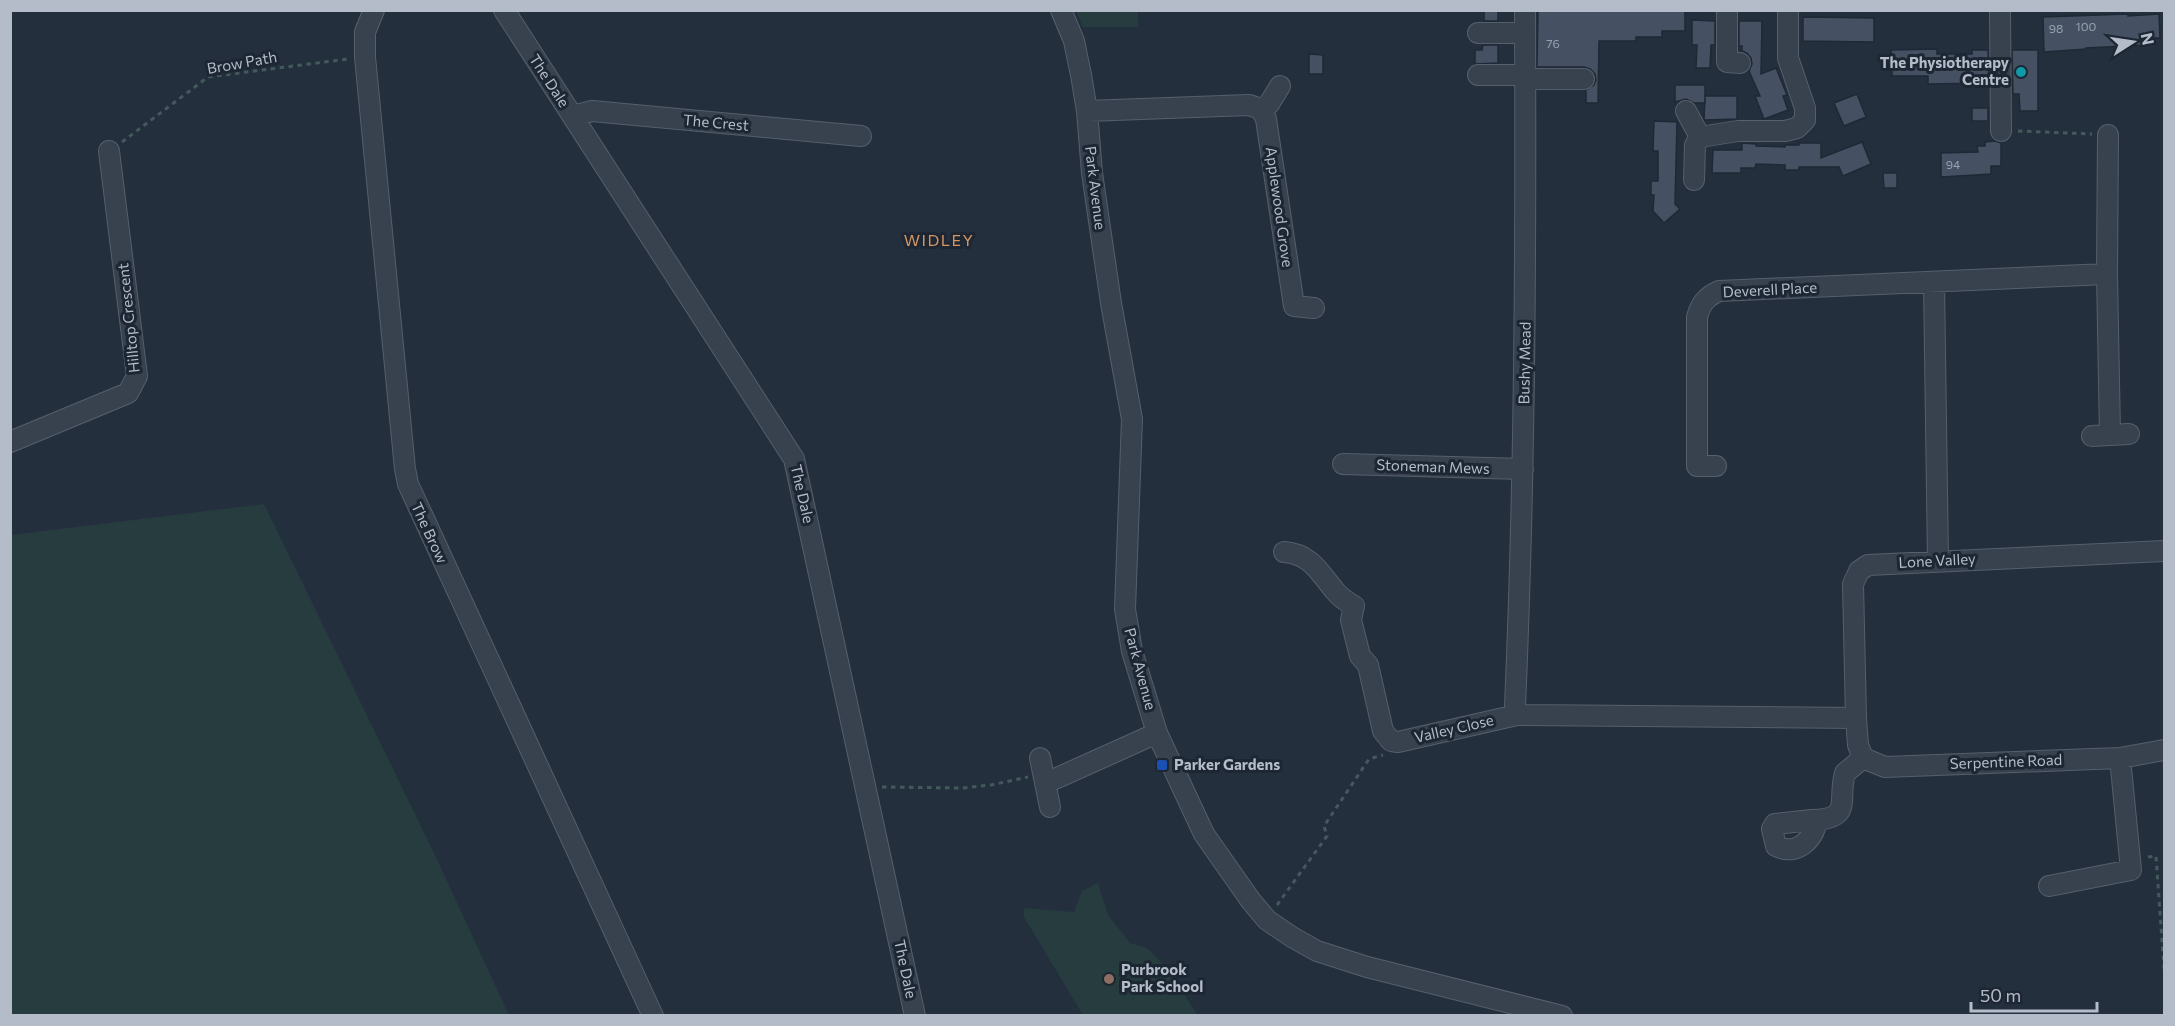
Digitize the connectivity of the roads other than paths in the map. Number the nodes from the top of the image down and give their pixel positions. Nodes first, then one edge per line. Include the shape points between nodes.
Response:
1 (374, 10) edge
2 (504, 10) edge
3 (1061, 10) edge
4 (1525, 10) edge
5 (1727, 10) edge
6 (1788, 10) edge
7 (2000, 10) edge
8 (1479, 33) dead end
9 (1526, 33) junction
10 (1726, 62) dead end
11 (1478, 75) dead end
12 (1526, 77) junction
13 (1584, 79) dead end
14 (1280, 86) dead end
15 (1261, 109) junction
16 (1087, 111) junction
17 (1686, 111) dead end
18 (573, 116) junction
19 (2001, 131) road end
20 (2108, 135) road end
21 (861, 136) dead end
22 (1700, 137) junction
23 (109, 151) road end
24 (1694, 180) dead end
25 (2107, 274) junction
26 (1934, 282) junction
27 (1314, 308) dead end
28 (2110, 435) dead end
29 (10, 442) edge
30 (1343, 464) dead end
31 (1699, 466) dead end
32 (1523, 469) junction
33 (2164, 551) edge
34 (1284, 552) dead end
35 (1938, 561) junction
36 (1517, 715) junction
37 (1856, 718) junction
38 (1157, 733) junction
39 (2164, 750) edge
40 (1861, 751) junction
41 (2120, 758) junction
42 (1050, 807) dead end
43 (1817, 820) dead end
44 (2049, 886) dead end
45 (653, 1016) edge
46 (915, 1016) edge
47 (1562, 1016) edge

1 - 45 street, The Brow via 365,32 365,57 408,484
2 - 18 street, The Dale
3 - 16 street, Park Avenue via 1074,40
4 - 9 street, Bushy Mead
5 - 10 street
6 - 22 street via 1788,58 1805,108 1805,120 1797,128 1785,131 1738,131
7 - 19 street
8 - 9 street
9 - 12 street, Bushy Mead
11 - 12 street
12 - 13 street
12 - 32 street, Bushy Mead
14 - 15 street
15 - 16 street via 1249,105
15 - 27 street, Applewood Grove via 1266,119 1293,315
16 - 38 street, Park Avenue via 1092,174 1132,419 1125,609 1132,651
17 - 22 street
18 - 21 street, The Crest via 592,111
18 - 46 street, The Dale via 794,459
20 - 25 street
22 - 24 street via 1695,145
23 - 29 street, Hilltop Crescent via 137,376 128,393
25 - 26 street, Deverell Place
25 - 28 street
26 - 31 street, Deverell Place via 1719,291 1708,296 1697,317
26 - 35 street
30 - 32 street, Stoneman Mews
32 - 36 street, Bushy Mead
33 - 35 street, Lone Valley
34 - 36 street, Valley Close via 1297,553 1308,560 1337,594 1354,606 1351,620 1360,656 1368,665 1383,731 1391,741
35 - 37 street, Lone Valley via 1868,565 1859,571 1853,584
36 - 37 street
37 - 40 street, Lone Valley
38 - 42 street via 1043,771
38 - 47 street, Park Avenue via 1204,834 1267,920 1317,951
39 - 41 street, Serpentine Road
40 - 41 street, Serpentine Road via 1885,767
40 - 43 street via 1845,773 1838,814
41 - 44 street via 2131,870

